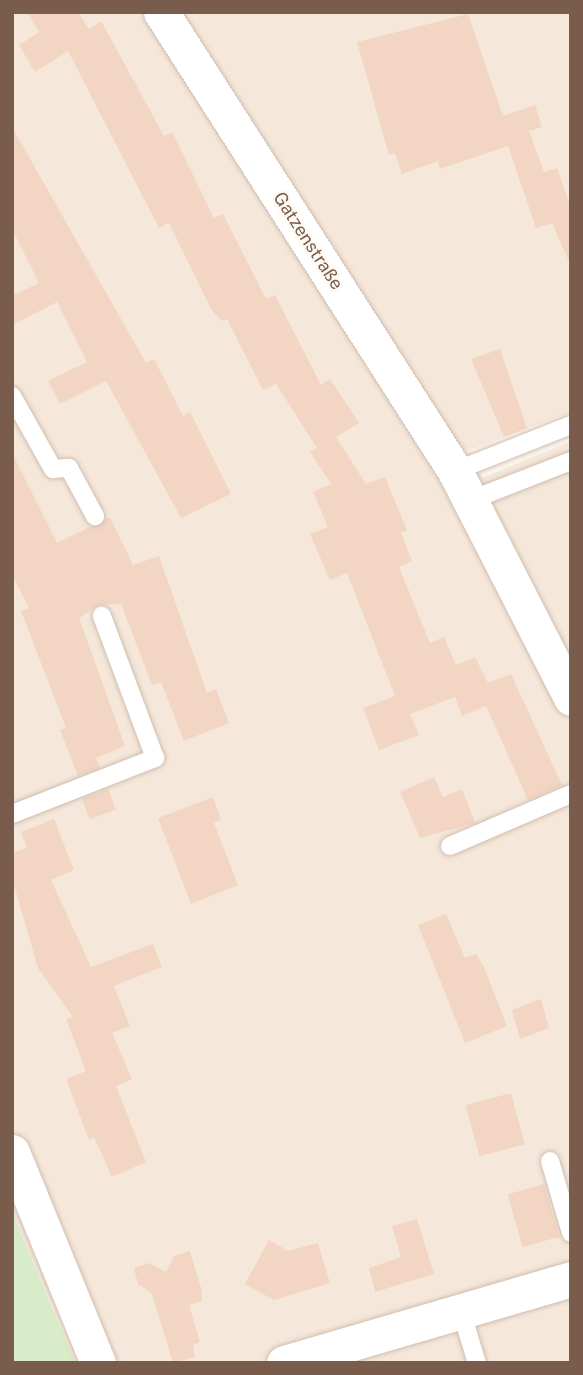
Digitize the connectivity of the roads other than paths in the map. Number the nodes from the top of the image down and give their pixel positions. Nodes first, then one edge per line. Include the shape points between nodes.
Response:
1 (161, 12) edge
2 (12, 396) edge
3 (571, 425) edge
4 (571, 461) edge
5 (463, 485) junction
6 (95, 516) dead end
7 (102, 616) dead end
8 (571, 698) edge
9 (571, 794) edge
10 (12, 814) edge
11 (450, 846) dead end
12 (12, 1152) edge
13 (550, 1161) dead end
14 (571, 1233) edge
15 (571, 1279) edge
16 (462, 1314) junction
17 (98, 1363) edge
18 (284, 1363) edge
19 (477, 1363) edge

1 - 5 street, Gatzenstraße
2 - 6 lane via 53,468 69,468
3 - 5 lane
4 - 5 lane
5 - 8 street, Gatzenstraße
7 - 10 lane via 155,758
9 - 11 lane
12 - 17 street
13 - 14 lane
15 - 16 street
16 - 18 street
16 - 19 lane

